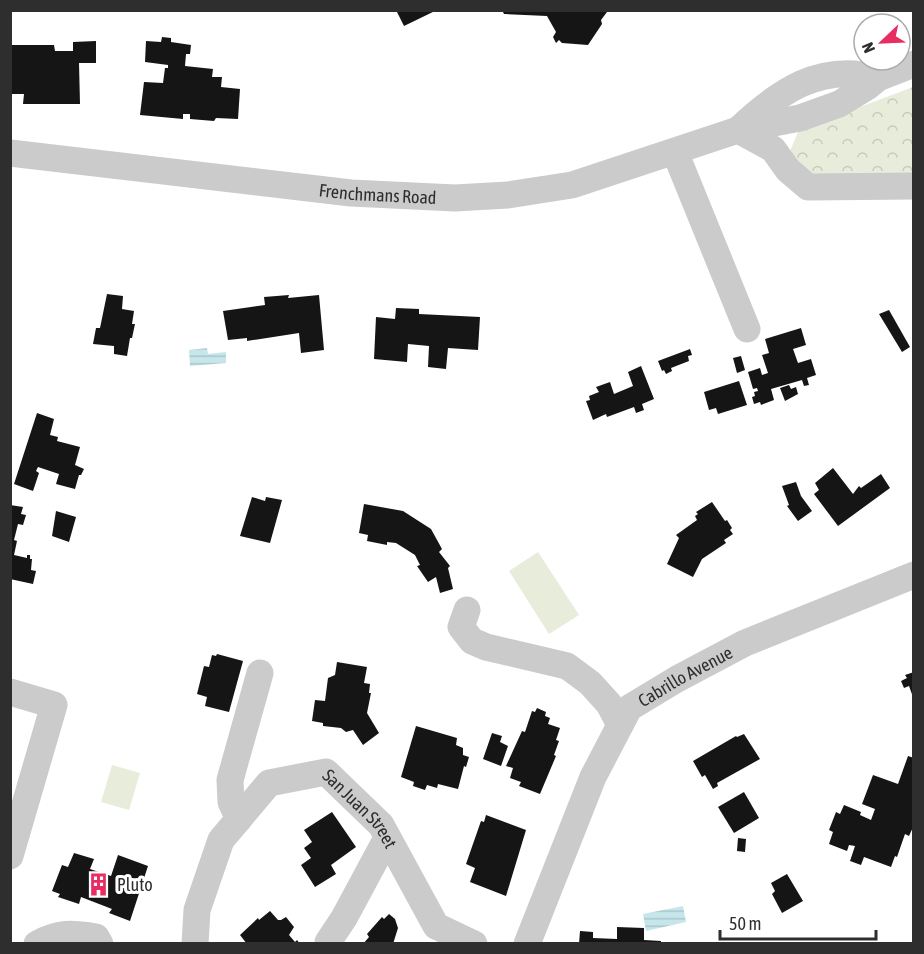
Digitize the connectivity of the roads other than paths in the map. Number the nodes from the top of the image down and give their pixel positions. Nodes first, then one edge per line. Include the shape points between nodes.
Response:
1 (914, 64) edge
2 (738, 130) junction
3 (675, 152) junction
4 (10, 153) edge
5 (914, 186) edge
6 (747, 329) dead end
7 (914, 575) edge
8 (467, 610) dead end
9 (260, 673) dead end
10 (10, 692) edge
11 (620, 725) junction
12 (239, 819) junction
13 (387, 838) junction
14 (10, 856) edge
15 (328, 942) edge
16 (37, 944) edge
17 (100, 944) edge
18 (195, 944) edge
19 (474, 944) edge
20 (527, 944) edge

1 - 2 street, Frenchmans Road via 878,78 839,104 800,118
2 - 3 street, Frenchmans Road
2 - 5 street via 773,149 808,188
3 - 4 street, Frenchmans Road via 573,185 455,198 351,193
3 - 6 street
7 - 11 street, Cabrillo Avenue via 745,643 629,708
8 - 11 street via 461,627 472,641 567,666 603,697
9 - 12 street via 230,780 231,802
10 - 14 street via 54,705
11 - 20 street, Cabrillo Avenue via 593,777
12 - 13 street, San Juan Street via 269,783 326,772 381,825
12 - 18 street, San Juan Street via 221,840 197,910
13 - 15 street
13 - 19 street, San Juan Street via 436,926
16 - 17 street via 70,933 96,937

